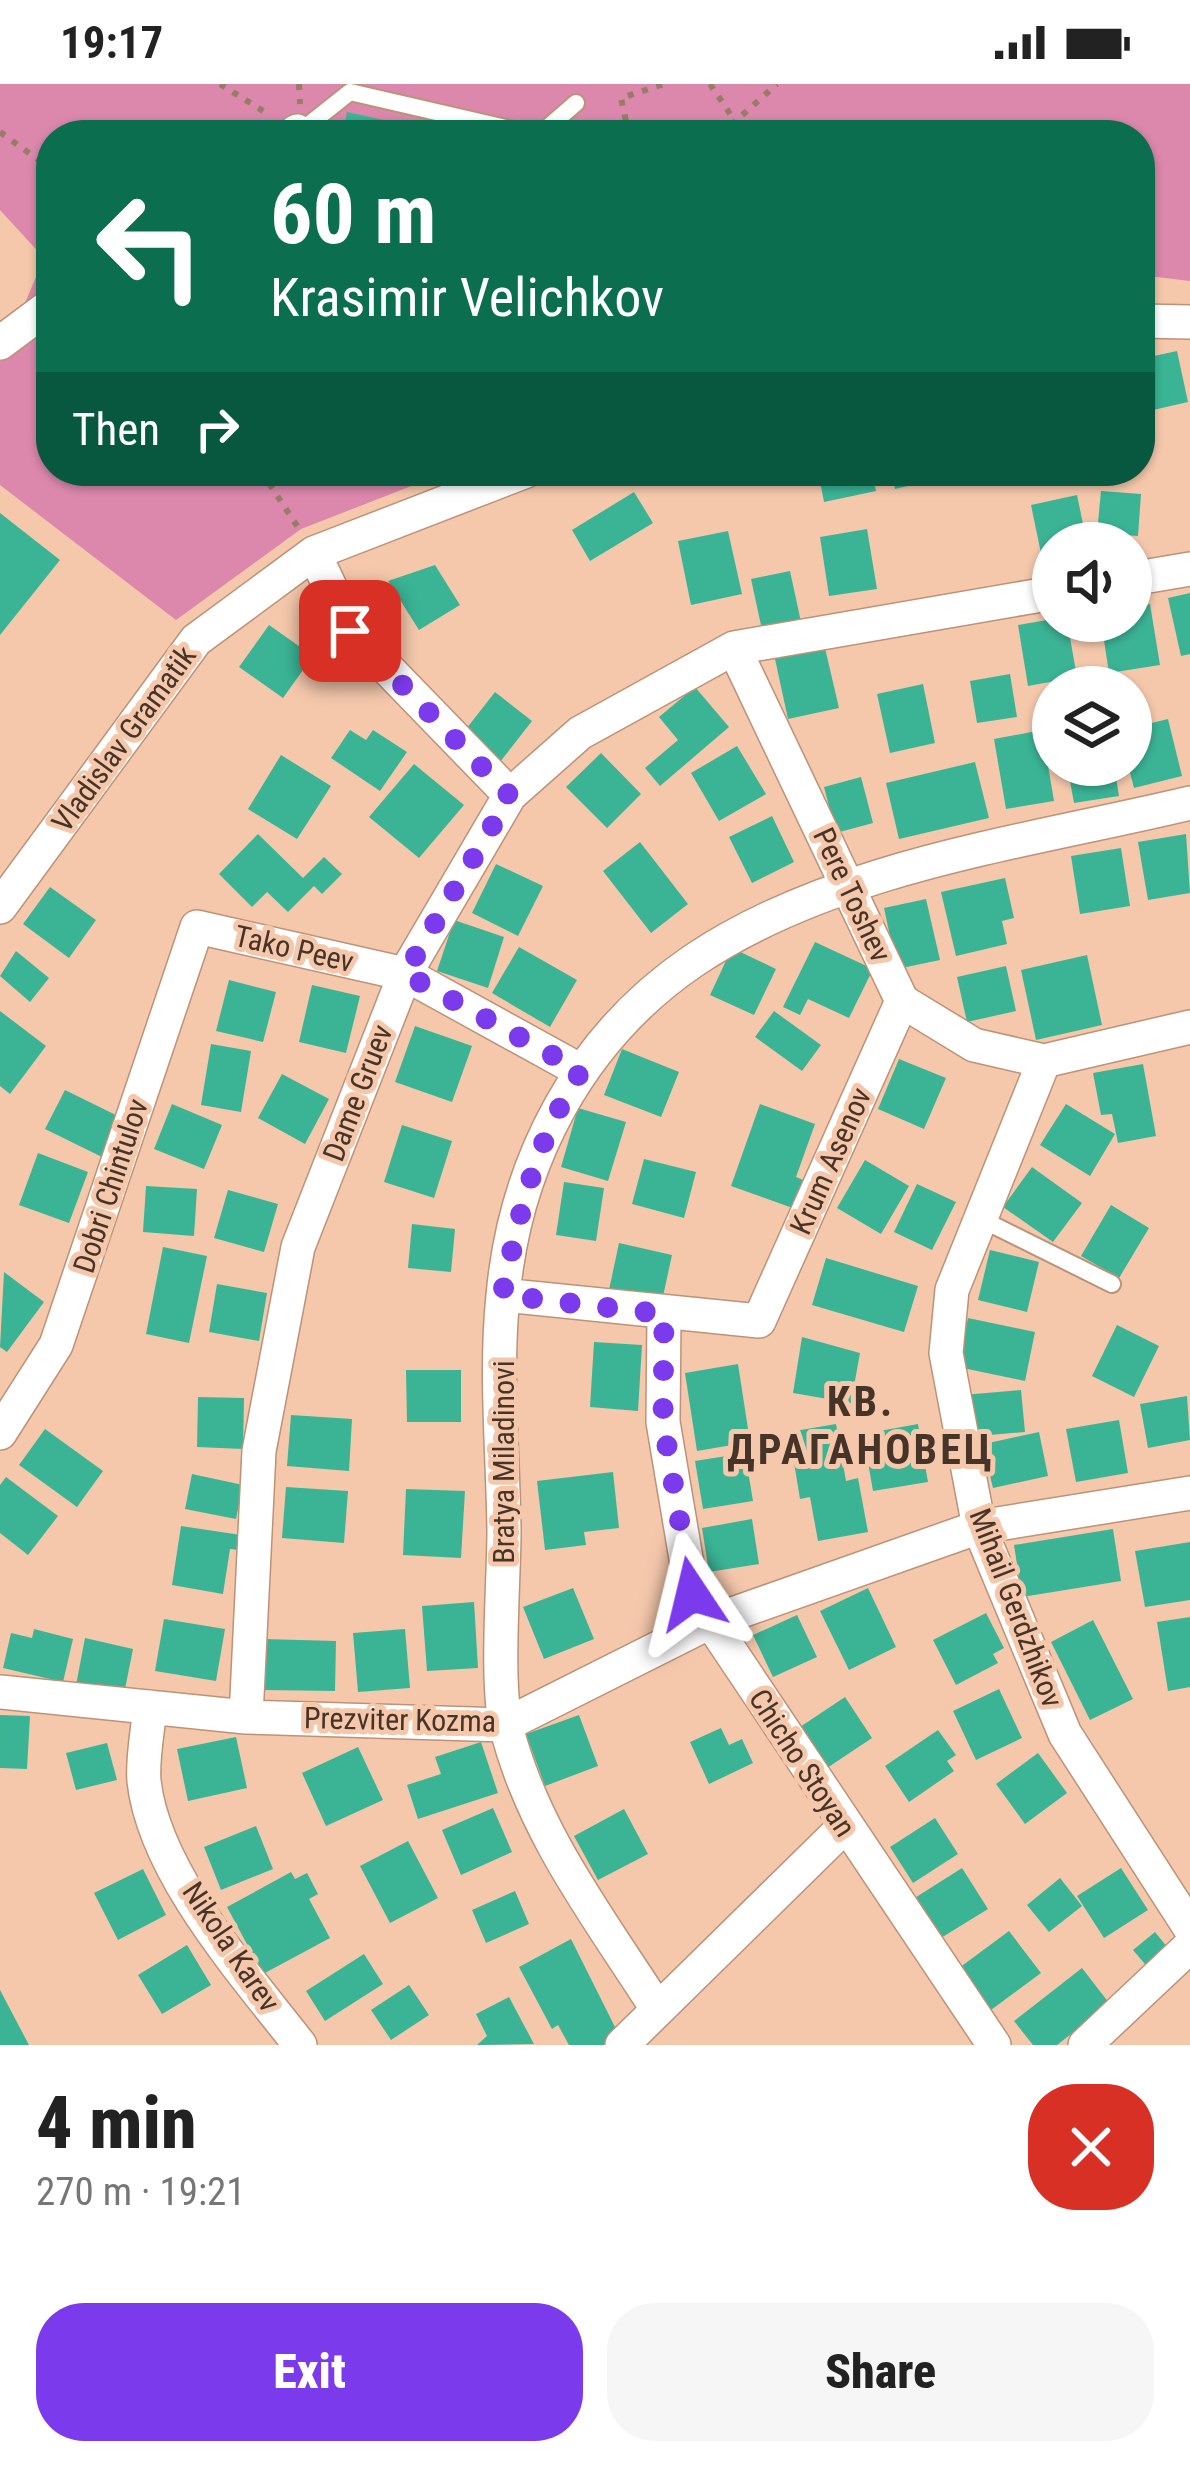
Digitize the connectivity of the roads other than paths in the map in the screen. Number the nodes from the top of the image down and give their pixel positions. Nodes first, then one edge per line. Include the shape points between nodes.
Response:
1 (576, 103) dead end
2 (313, 120) edge
3 (468, 120) edge
4 (556, 120) edge
5 (36, 316) edge
6 (1155, 321) edge
7 (1190, 322) edge
8 (0, 343) edge
9 (487, 486) edge
10 (314, 553) junction
11 (1190, 568) edge
12 (1152, 575) edge
13 (1032, 596) edge
14 (734, 648) junction
15 (510, 796) junction
16 (1190, 803) edge
17 (848, 885) junction
18 (0, 907) edge
19 (197, 927) joint
20 (405, 974) junction
21 (902, 1001) junction
22 (1190, 1027) edge
23 (1044, 1061) junction
24 (581, 1071) junction
25 (981, 1219) junction
26 (1112, 1284) dead end
27 (502, 1295) junction
28 (664, 1314) junction
29 (0, 1433) edge
30 (1190, 1492) edge
31 (979, 1527) junction
32 (710, 1622) junction
33 (0, 1692) edge
34 (150, 1707) junction
35 (246, 1717) junction
36 (505, 1724) junction
37 (844, 1827) junction
38 (1190, 1928) edge
39 (1190, 1946) edge
40 (656, 2007) junction
41 (300, 2045) edge
42 (622, 2045) edge
43 (994, 2045) edge
44 (1084, 2045) edge

1 - 4 lane
2 - 3 lane via 350,92
5 - 8 street
6 - 7 street
9 - 10 street, Vladislav Gramatik
10 - 15 street via 350,631
10 - 18 street, Vladislav Gramatik via 196,640
11 - 12 street
13 - 14 street, Dame Gruev
14 - 15 street, Dame Gruev via 580,733
14 - 17 street, Pere Toshev
15 - 20 street, Dame Gruev
16 - 17 street, Bratya Miladinovi
17 - 21 street, Pere Toshev
17 - 24 street, Bratya Miladinovi via 693,962 631,1011
19 - 20 street, Tako Peev
19 - 29 street, Dobri Chintulov via 56,1345
20 - 24 street, Tako Peev
20 - 35 street, Dame Gruev via 298,1247 259,1451
21 - 23 street, Pere Toshev via 974,1045
21 - 28 street, Krum Asenov via 759,1321
22 - 23 street
23 - 25 street, Mihail Gerdzhikov
24 - 27 street, Bratya Miladinovi via 549,1120 528,1174
25 - 26 lane
25 - 31 street, Mihail Gerdzhikov via 952,1290 946,1353
27 - 28 street
27 - 36 street, Bratya Miladinovi
28 - 32 street, Chicho Stoyan via 663,1422 692,1594
30 - 31 street, Prezviter Kozma
31 - 32 street, Prezviter Kozma
31 - 38 street, Mihail Gerdzhikov via 1064,1734
32 - 36 street, Prezviter Kozma
32 - 37 street, Chicho Stoyan
33 - 34 street, Prezviter Kozma
34 - 35 street, Prezviter Kozma
34 - 41 street, Nikola Karev via 144,1782 166,1847 211,1929
35 - 36 street, Prezviter Kozma
36 - 40 street, Bratya Miladinovi via 536,1819
37 - 40 street
37 - 43 street, Chicho Stoyan
39 - 44 street
40 - 42 street

